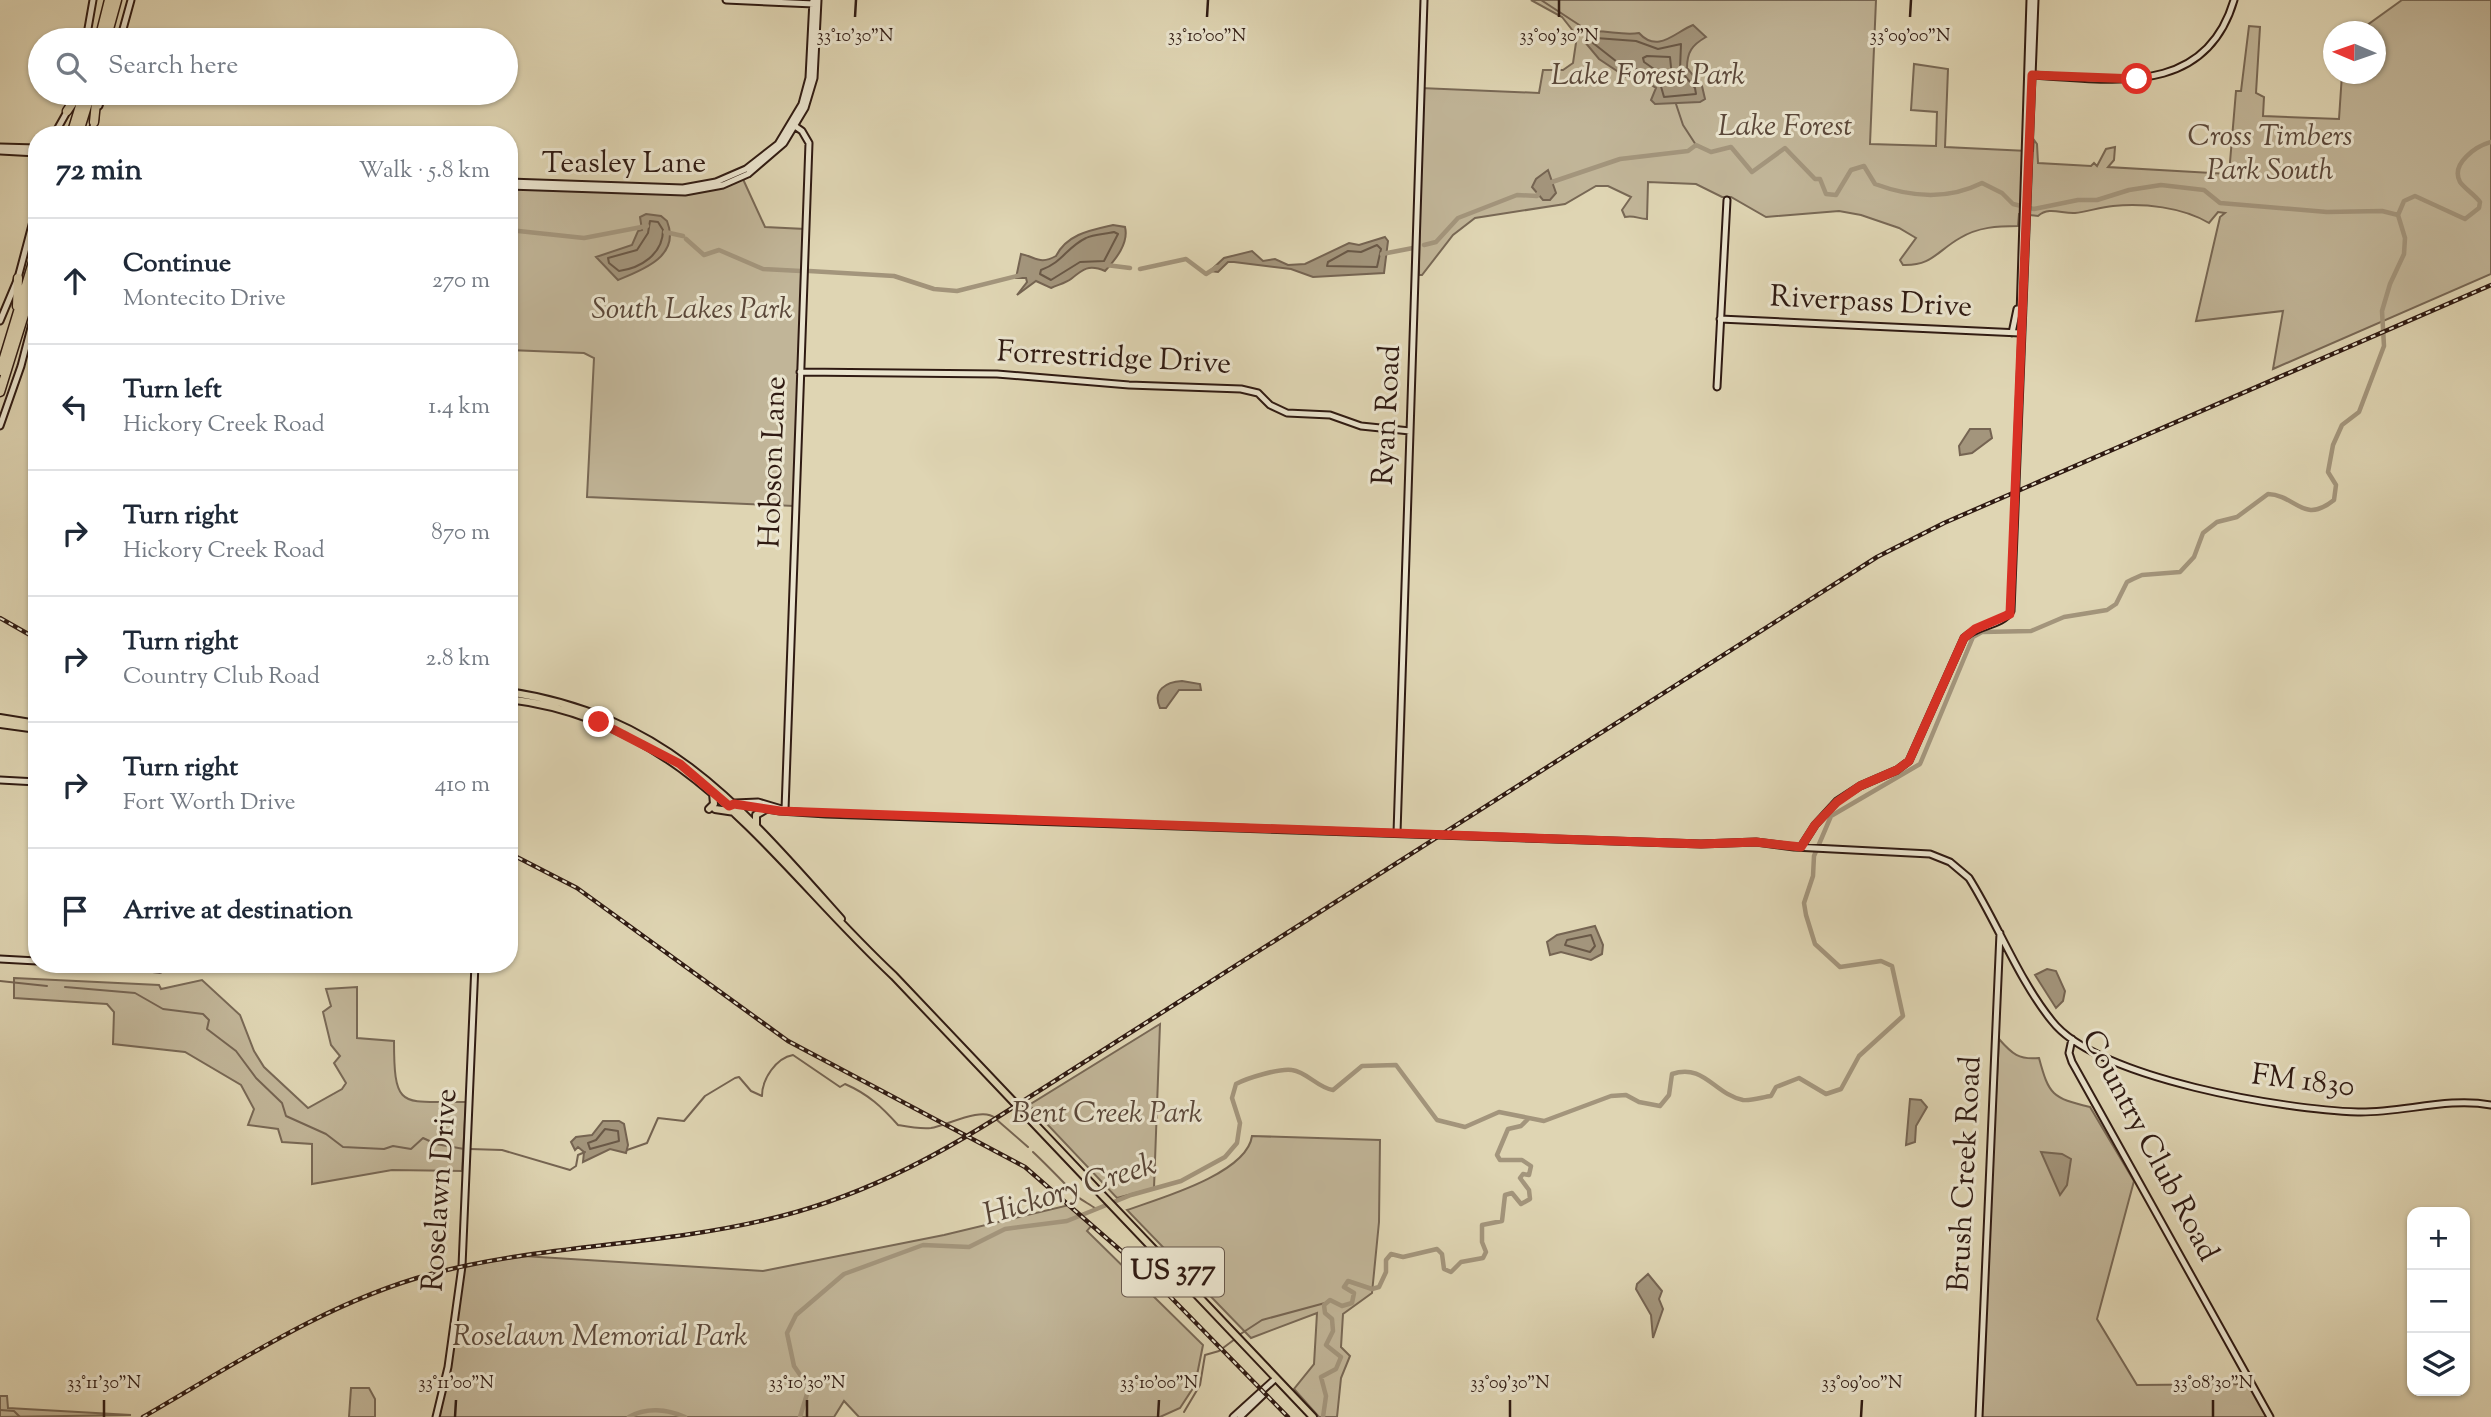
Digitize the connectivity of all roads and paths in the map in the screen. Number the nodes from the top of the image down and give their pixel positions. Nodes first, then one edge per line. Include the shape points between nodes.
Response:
1 (93, 0) edge
2 (109, 0) edge
3 (117, 0) edge
4 (131, 0) edge
5 (726, 0) edge
6 (1424, 0) edge
7 (2033, 0) edge
8 (2234, 0) edge
9 (815, 2) edge
10 (88, 28) edge
11 (102, 28) edge
12 (110, 28) edge
13 (123, 28) edge
14 (2030, 75) junction
15 (69, 105) edge
16 (72, 105) edge
17 (78, 105) edge
18 (87, 105) edge
19 (96, 105) edge
20 (99, 105) edge
21 (67, 111) junction
22 (94, 122) junction
23 (794, 125) junction
24 (59, 126) edge
25 (73, 126) edge
26 (81, 126) edge
27 (93, 126) edge
28 (3, 149) edge
29 (28, 150) edge
30 (518, 184) edge
31 (1727, 200) dead end
32 (2024, 211) junction
33 (28, 240) edge
34 (18, 278) junction
35 (28, 279) edge
36 (2018, 303) junction
37 (28, 304) edge
38 (18, 312) junction
39 (1720, 319) junction
40 (0, 321) edge
41 (2021, 322) junction
42 (2012, 333) junction
43 (2020, 333) junction
44 (28, 338) edge
45 (0, 370) edge
46 (800, 373) junction
47 (1717, 387) dead end
48 (1, 388) edge
49 (0, 398) edge
50 (0, 426) edge
51 (1409, 431) junction
52 (518, 694) edge
53 (518, 700) edge
54 (0, 718) edge
55 (28, 723) edge
56 (0, 724) edge
57 (28, 728) edge
58 (0, 780) edge
59 (28, 782) edge
60 (713, 791) junction
61 (732, 805) junction
62 (766, 809) junction
63 (785, 810) junction
64 (735, 812) junction
65 (757, 828) junction
66 (1397, 833) junction
67 (1803, 848) junction
68 (2000, 933) junction
69 (0, 959) edge
70 (28, 961) edge
71 (880, 962) junction
72 (475, 973) edge
73 (2072, 1039) junction
74 (2079, 1044) junction
75 (2069, 1049) junction
76 (2491, 1105) edge
77 (1277, 1380) junction
78 (436, 1417) edge
79 (1233, 1417) edge
80 (1240, 1417) edge
81 (1313, 1417) edge
82 (1979, 1417) edge
83 (2270, 1417) edge

1 - 10 street
2 - 11 highway
3 - 12 highway
4 - 13 street
5 - 9 street
6 - 51 street, Ryan Road
7 - 14 street
8 - 14 street via 2213,42 2196,58 2169,72 2115,80
9 - 23 street, Teasley Lane via 808,83
14 - 32 street
15 - 21 street
16 - 21 highway
17 - 25 highway
18 - 26 highway
19 - 22 highway
20 - 22 street
21 - 24 street
22 - 27 street
23 - 30 street, Teasley Lane via 754,164 706,185
23 - 46 street, Hobson Lane via 809,143
28 - 29 street
31 - 39 street
32 - 36 street
32 - 41 street
33 - 34 street
34 - 38 highway
34 - 40 street
35 - 38 highway
36 - 41 street
36 - 42 street
37 - 48 highway
38 - 45 highway
39 - 42 street, Riverpass Drive
39 - 47 street
41 - 43 street
42 - 43 street, Riverpass Drive
43 - 67 street via 2010,614 1964,638 1907,763 1837,802 1815,825
44 - 50 street
46 - 51 street, Forrestridge Drive via 884,377 975,374 1241,388 1258,393 1287,413 1330,415 1361,426
46 - 63 street, Hobson Lane
48 - 49 highway
51 - 66 street, Ryan Road
52 - 61 main road, US 377 via 576,706 642,734 690,765
53 - 60 main road, US 377 via 559,708 615,728 666,755
54 - 55 main road
56 - 57 main road
58 - 59 street
60 - 61 main road, US 377
60 - 64 main road via 712,809
61 - 62 street, Country Club Road
61 - 63 street, Country Club Road via 758,802
61 - 64 main road, US 377
61 - 65 main road, US 377
62 - 63 street, Country Club Road
62 - 65 main road via 756,815
63 - 66 street, Country Club Road
64 - 71 main road, US 377
65 - 71 main road, US 377
66 - 67 street, Country Club Road via 1756,842
67 - 68 street, Country Club Road via 1941,858 1965,875
68 - 73 street, Country Club Road via 2049,1017
68 - 82 street, Brush Creek Road
69 - 70 street
71 - 77 main road, US 377
72 - 78 street, Roselawn Drive via 461,1280
73 - 74 street, FM 1830
73 - 75 street, Country Club Road
74 - 75 street
74 - 76 street, FM 1830 via 2203,1090 2293,1107 2374,1112 2449,1104
75 - 83 street, Country Club Road via 2072,1062
77 - 79 street
77 - 80 street
77 - 81 main road, US 377

